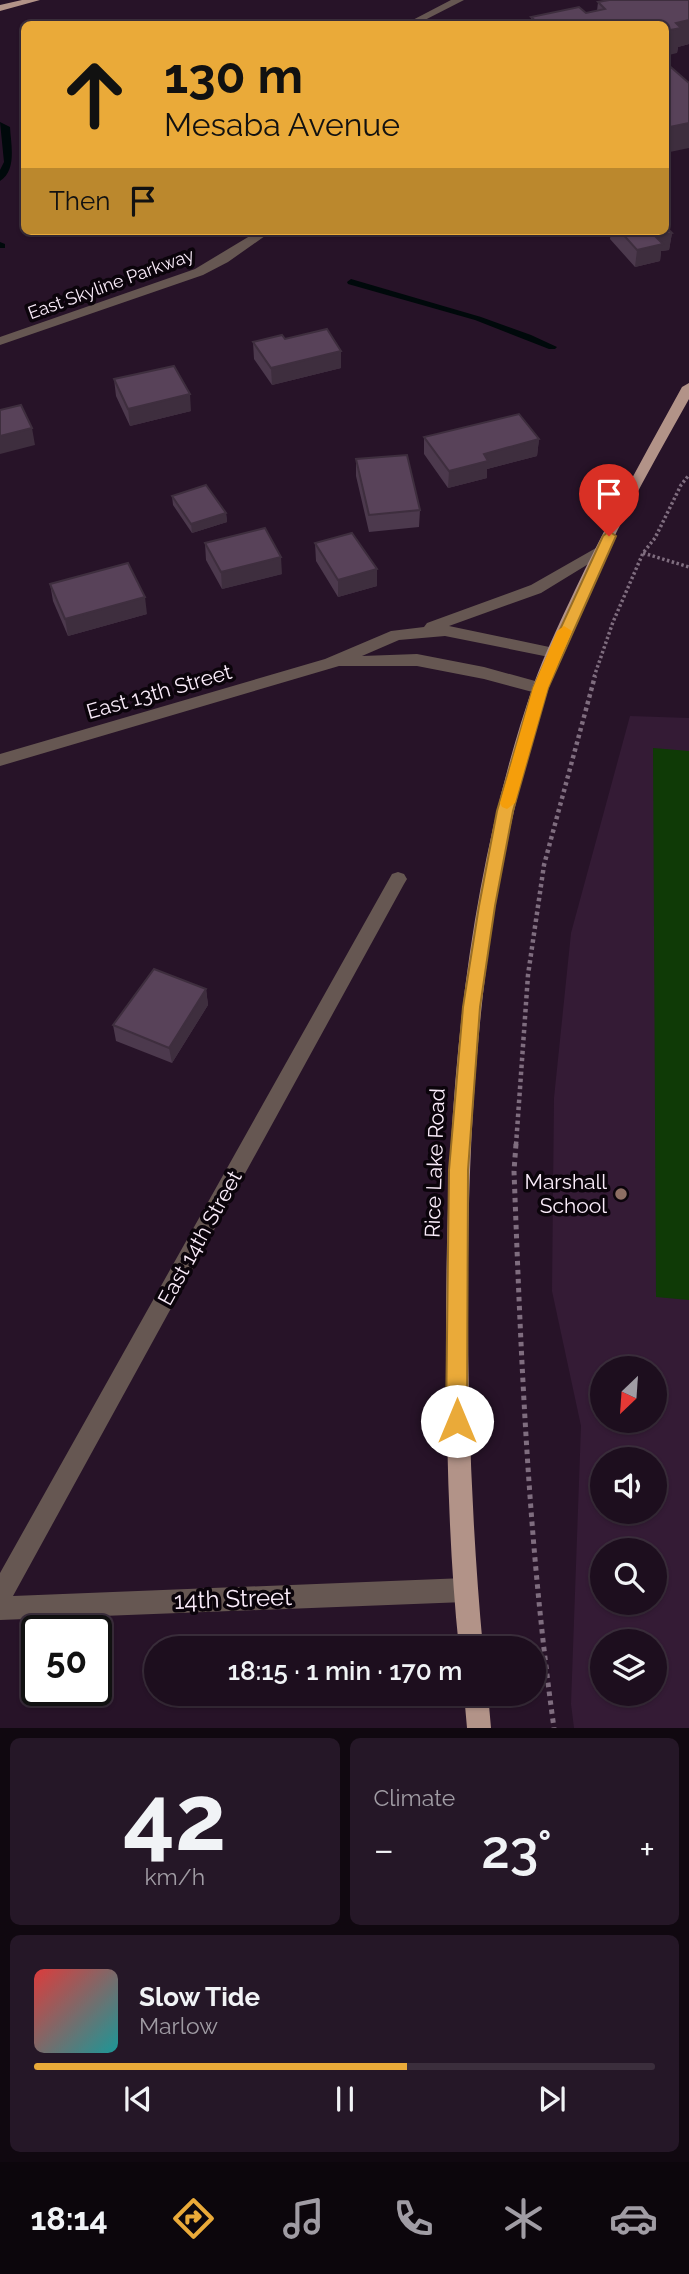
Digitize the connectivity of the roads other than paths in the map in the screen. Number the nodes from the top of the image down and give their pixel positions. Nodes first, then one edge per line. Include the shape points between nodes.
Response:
1 (35, 0) edge
2 (459, 0) edge
3 (0, 8) edge
4 (416, 21) edge
5 (260, 235) edge
6 (0, 341) edge
7 (689, 387) edge
8 (603, 549) junction
9 (421, 631) junction
10 (554, 653) junction
11 (331, 663) junction
12 (540, 688) junction
13 (0, 760) edge
14 (398, 879) dead end
15 (465, 1590) junction
16 (0, 1596) edge
17 (0, 1608) edge
18 (470, 1636) edge
19 (476, 1706) edge
20 (479, 1728) edge

1 - 3 main road
2 - 4 street
5 - 6 street, East Skyline Parkway via 199,272
7 - 8 main road, Rice Lake Road
8 - 9 street via 528,592
8 - 10 main road, Rice Lake Road
9 - 10 street, East 13th Street via 471,635
9 - 11 street, East 13th Street via 397,635
10 - 12 main road, Rice Lake Road
11 - 12 street, East 13th Street via 417,660
11 - 13 street, East 13th Street
12 - 15 main road, Rice Lake Road via 494,867 464,1085 458,1170 457,1421
14 - 16 street, East 14th Street
15 - 17 street, 14th Street
15 - 18 main road, Rice Lake Road
19 - 20 main road

